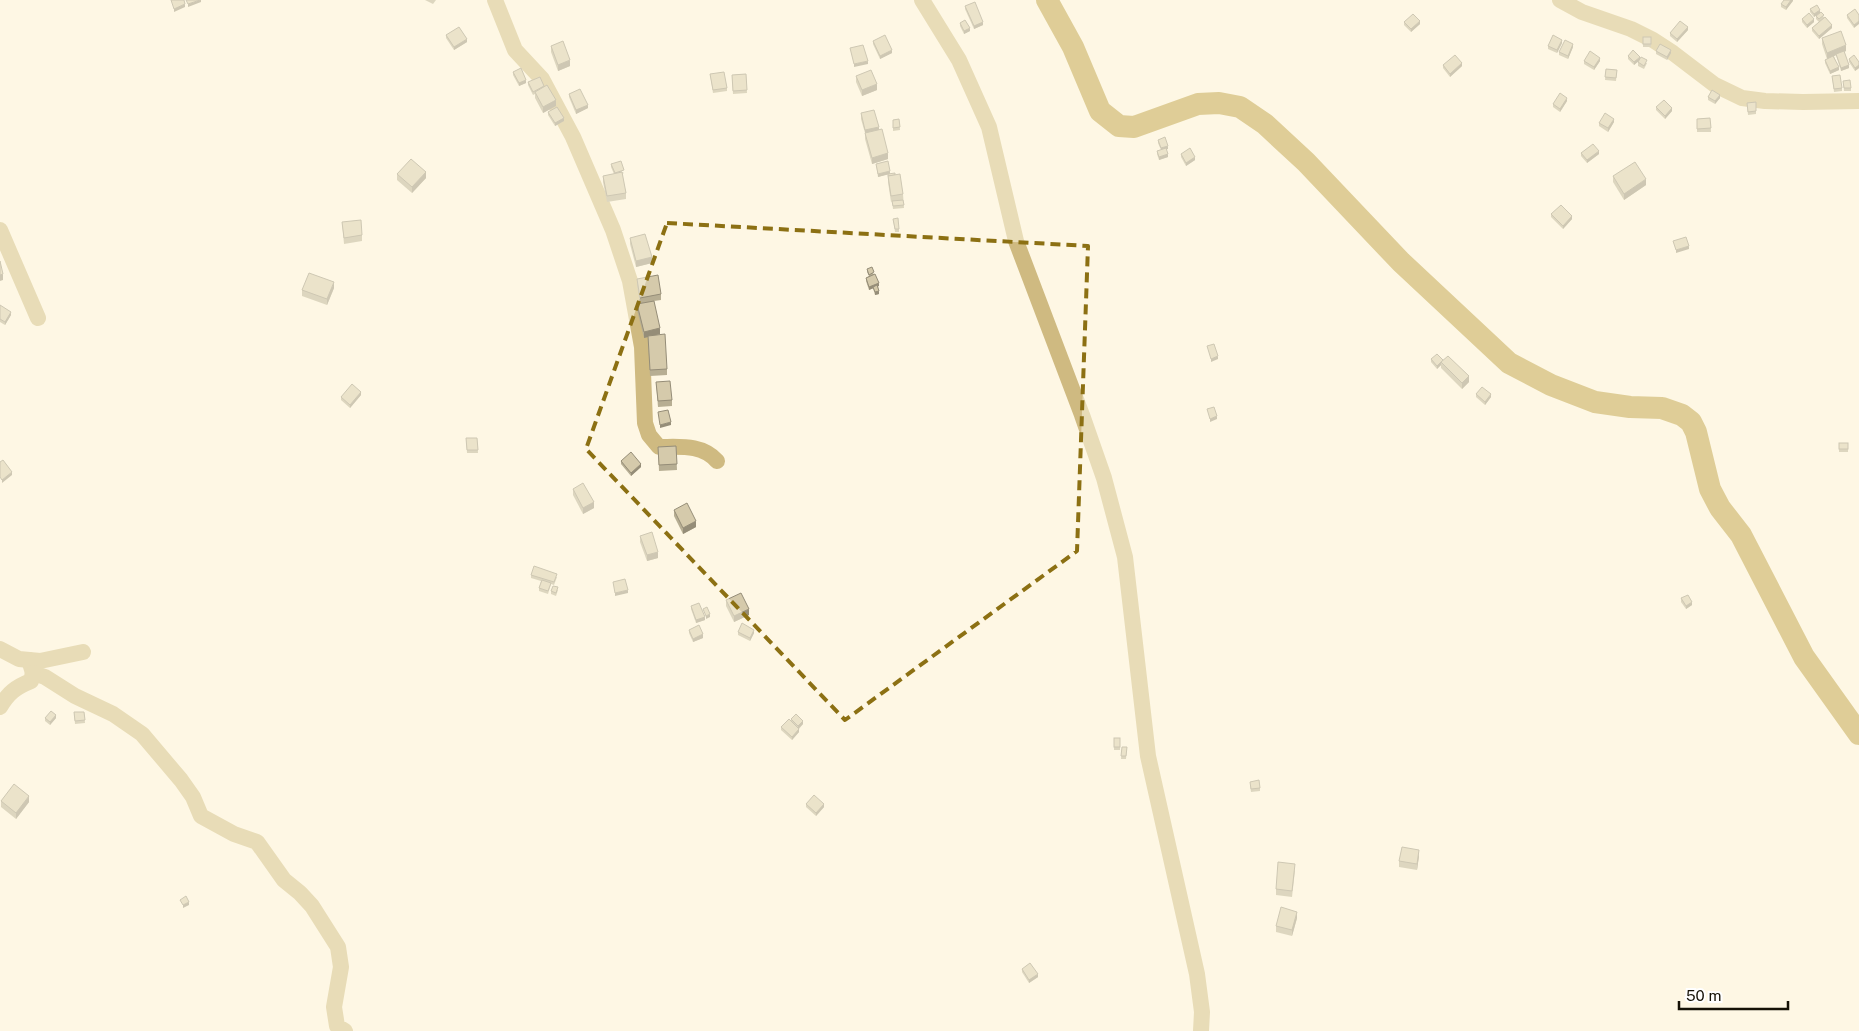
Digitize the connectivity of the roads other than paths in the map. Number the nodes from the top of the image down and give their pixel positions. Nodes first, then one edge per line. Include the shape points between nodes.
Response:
1 (495, 0) edge
2 (922, 0) edge
3 (1047, 0) edge
4 (1560, 0) edge
5 (1859, 101) edge
6 (0, 230) edge
7 (38, 318) dead end
8 (717, 461) dead end
9 (0, 649) edge
10 (83, 652) dead end
11 (31, 667) junction
12 (0, 707) edge
13 (1859, 734) edge
14 (345, 1031) edge
15 (1202, 1031) edge

1 - 8 street via 515,50 542,79 573,138 613,230 630,281 642,347 645,423 649,435 659,446 697,448
2 - 15 street via 959,60 989,127 1016,241 1104,478 1125,557 1148,756 1197,974
3 - 13 street via 1073,47 1100,111 1119,126 1134,127 1198,104 1240,107 1265,124 1306,162 1401,262 1509,363 1551,385 1595,402 1662,408 1691,422 1710,490 1741,535 1804,657
4 - 5 street via 1653,40 1715,85 1742,98
6 - 7 street
9 - 11 street
10 - 11 street via 40,661
11 - 12 street via 31,681 7,694
11 - 14 street via 142,734 189,792 201,816 257,842 284,880 312,906 338,948 341,967 334,1006 337,1026

